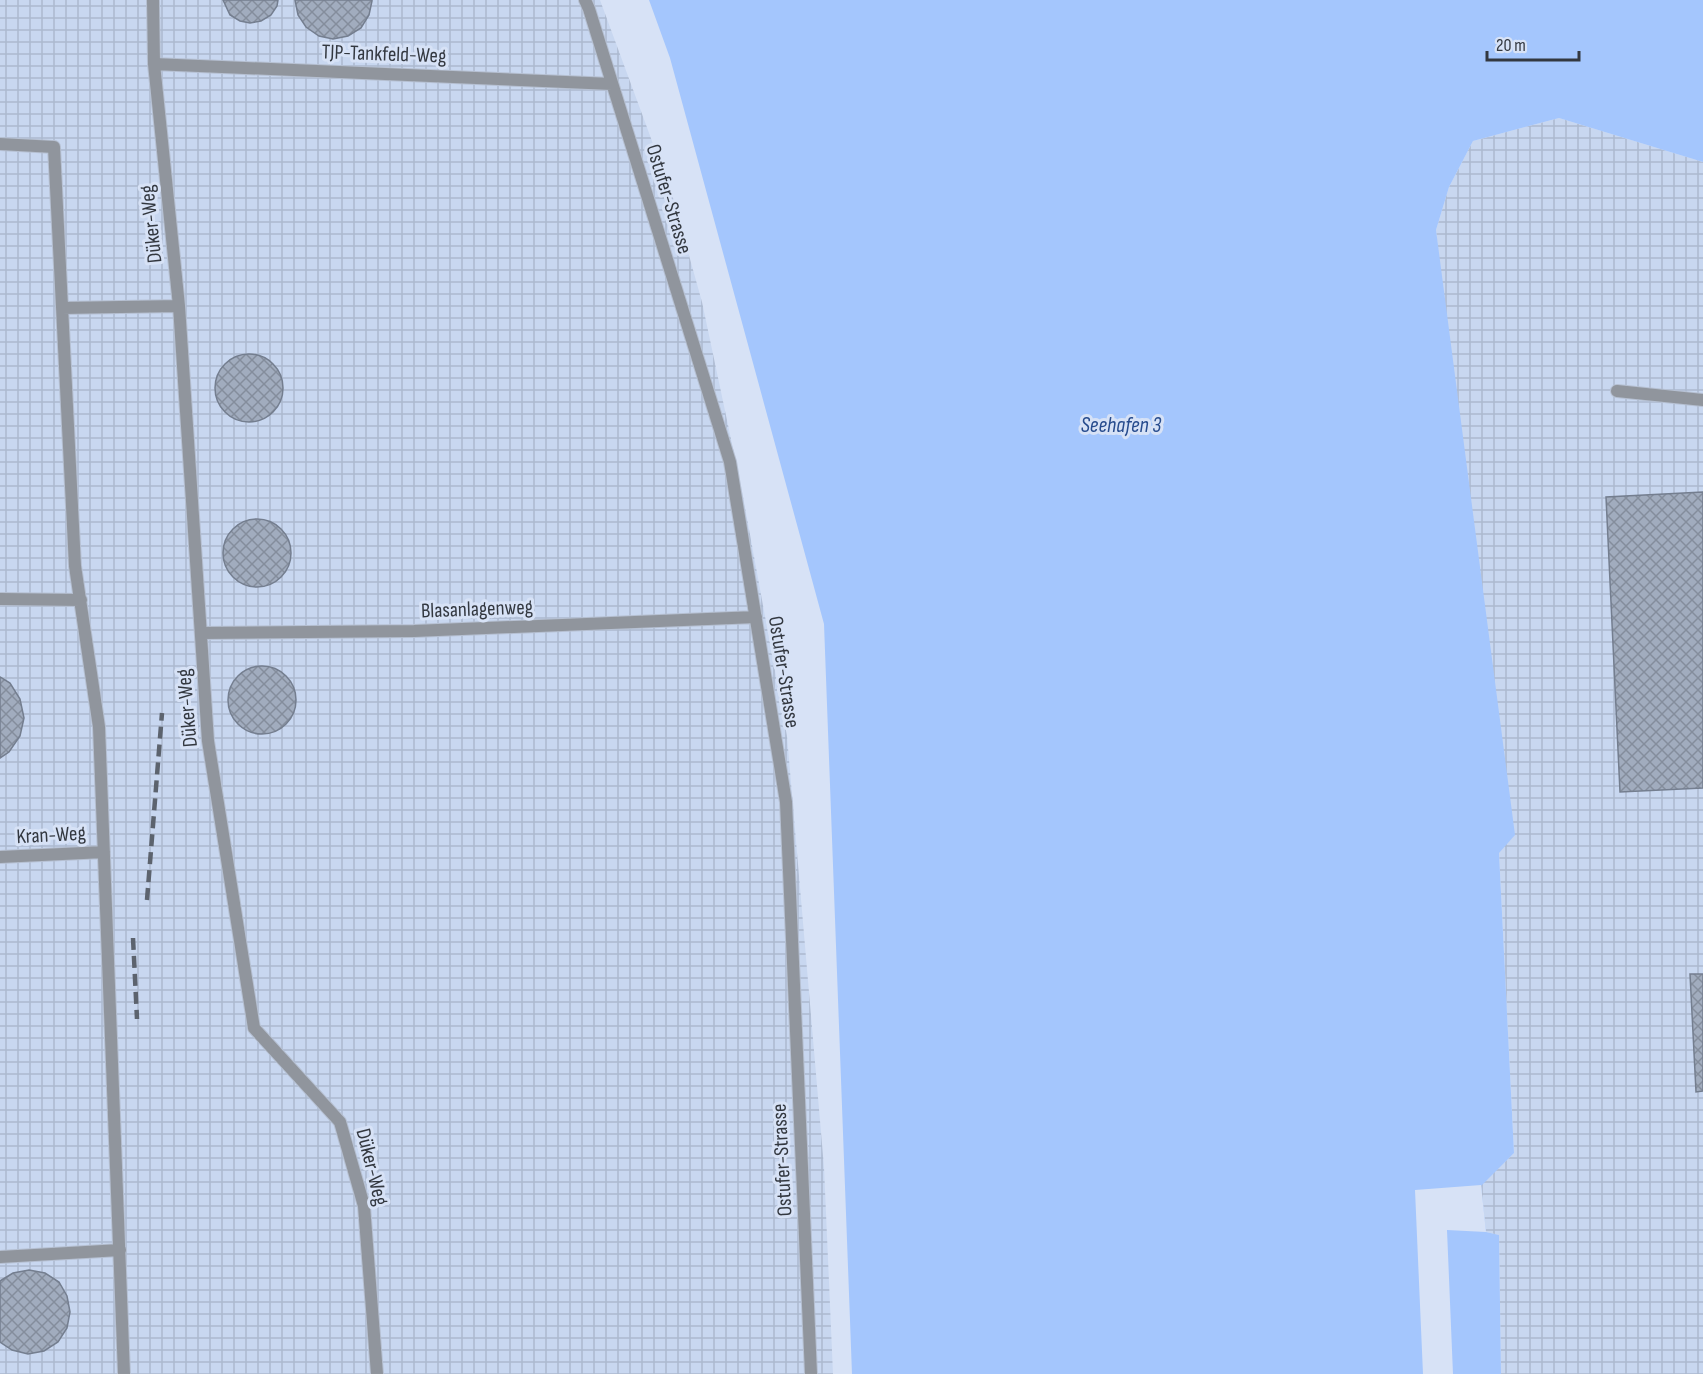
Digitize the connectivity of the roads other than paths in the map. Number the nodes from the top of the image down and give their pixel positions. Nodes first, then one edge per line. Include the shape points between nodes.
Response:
1 (153, 0) edge
2 (585, 0) edge
3 (154, 64) junction
4 (612, 84) junction
5 (0, 144) edge
6 (179, 306) junction
7 (62, 308) junction
8 (1617, 391) dead end
9 (1703, 400) edge
10 (0, 599) edge
11 (81, 600) junction
12 (756, 617) junction
13 (201, 633) junction
14 (104, 852) junction
15 (0, 857) edge
16 (120, 1250) junction
17 (0, 1257) edge
18 (124, 1374) edge
19 (377, 1374) edge
20 (811, 1374) edge

1 - 3 lane, Düker-Weg
2 - 4 lane, Ostufer-Strasse
3 - 4 lane, TJP-Tankfeld-Weg
3 - 6 lane, Düker-Weg
4 - 12 lane, Ostufer-Strasse via 730,462
5 - 7 lane via 54,147
6 - 7 lane
6 - 13 lane, Düker-Weg
7 - 11 lane via 75,566
8 - 9 lane
10 - 11 lane
11 - 14 lane via 99,727
12 - 13 lane, Blasanlagenweg via 414,631
12 - 20 lane, Ostufer-Strasse via 786,802
13 - 19 lane, Düker-Weg via 208,741 254,1028 340,1122 364,1206
14 - 15 lane, Kran-Weg
14 - 16 lane
16 - 17 lane
16 - 18 lane

